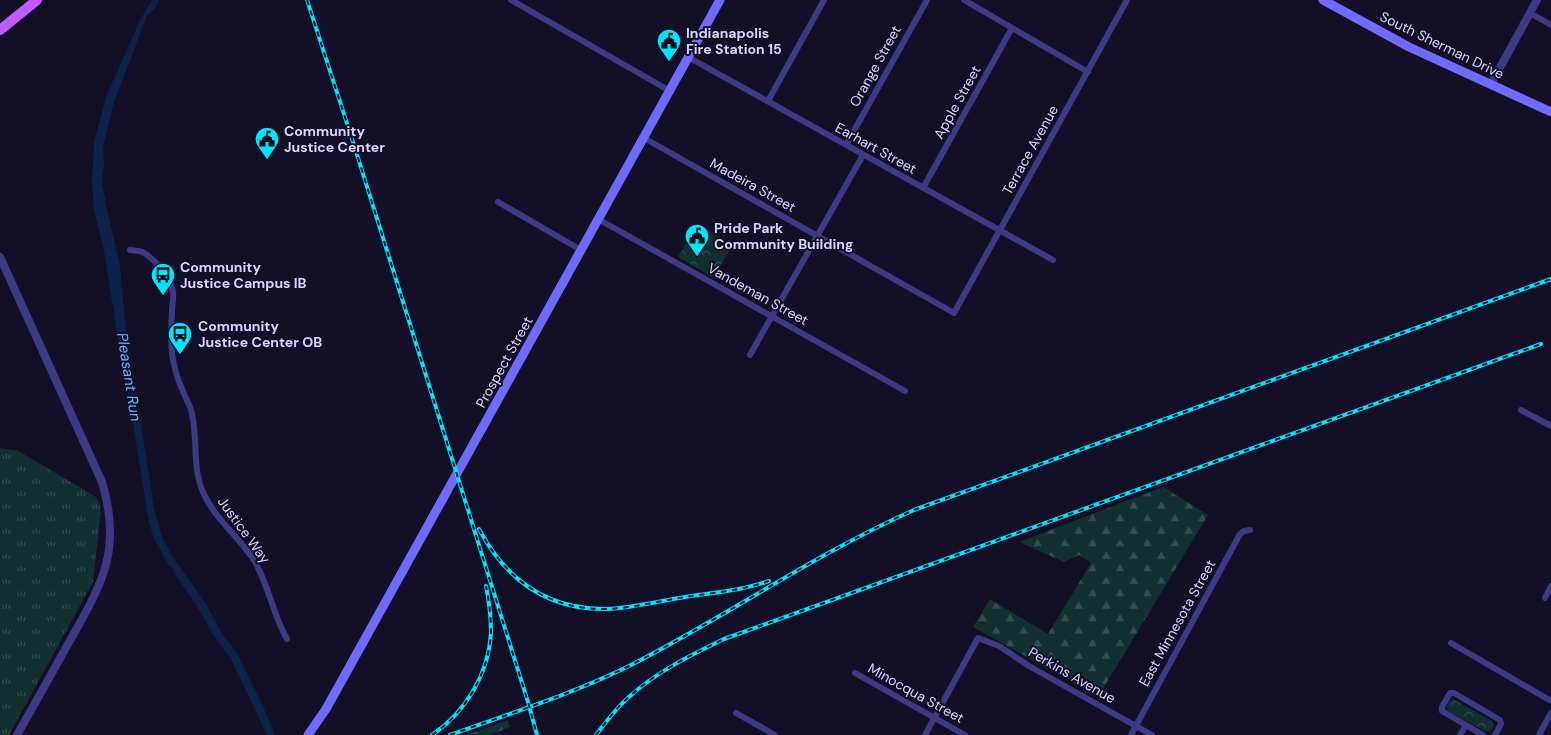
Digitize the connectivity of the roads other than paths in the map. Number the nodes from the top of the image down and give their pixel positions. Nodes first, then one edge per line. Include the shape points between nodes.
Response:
1 (37, 0) edge
2 (511, 0) edge
3 (720, 0) edge
4 (824, 0) edge
5 (927, 0) edge
6 (964, 0) edge
7 (1128, 0) edge
8 (1323, 0) edge
9 (1537, 0) edge
10 (1530, 13) junction
11 (1551, 25) edge
12 (1012, 28) junction
13 (0, 30) edge
14 (688, 57) junction
15 (1088, 72) junction
16 (1492, 84) junction
17 (670, 91) junction
18 (768, 102) junction
19 (1551, 112) edge
20 (644, 138) junction
21 (846, 145) junction
22 (863, 155) junction
23 (923, 188) junction
24 (498, 202) dead end
25 (598, 219) junction
26 (1000, 231) junction
27 (818, 236) junction
28 (130, 250) dead end
29 (581, 250) junction
30 (0, 256) edge
31 (1053, 260) dead end
32 (954, 313) joint
33 (772, 316) junction
34 (750, 355) dead end
35 (905, 391) dead end
36 (1521, 410) dead end
37 (1551, 426) edge
38 (1250, 530) dead end
39 (1551, 586) edge
40 (1545, 598) dead end
41 (286, 639) dead end
42 (1451, 643) dead end
43 (855, 673) dead end
44 (1551, 701) edge
45 (736, 713) dead end
46 (1551, 713) edge
47 (934, 717) junction
48 (1466, 725) junction
49 (1136, 726) junction
50 (17, 735) edge
51 (308, 735) edge
52 (775, 735) edge
53 (925, 735) edge
54 (965, 735) edge
55 (1131, 735) edge
56 (1152, 735) edge
57 (1460, 735) edge
58 (1484, 735) edge
59 (1495, 735) edge
60 (1539, 735) edge

1 - 13 main road
2 - 17 street
3 - 14 main road, Prospect Street
4 - 18 street
5 - 21 street, Orange Street
6 - 12 street
7 - 15 street, Terrace Avenue
8 - 16 main road, South Sherman Drive via 1409,47
9 - 10 street
10 - 11 street
10 - 16 street
12 - 15 street
12 - 23 street, Apple Street
14 - 17 main road, Prospect Street
14 - 18 street, Earhart Street
15 - 26 street, Terrace Avenue
16 - 19 main road, South Sherman Drive
17 - 20 main road, Prospect Street
18 - 21 street, Earhart Street
20 - 25 main road, Prospect Street
20 - 27 street, Madeira Street
21 - 22 street, Earhart Street
22 - 23 street, Earhart Street
22 - 27 street
23 - 26 street, Earhart Street
24 - 29 street
25 - 29 main road, Prospect Street
25 - 33 street, Vandeman Street
26 - 31 street, Earhart Street
26 - 32 street, Terrace Avenue
27 - 32 street, Madeira Street
27 - 33 street
28 - 41 street, Justice Way via 142,251 168,276 173,292 172,357 192,411 198,478 216,515 260,570
29 - 51 main road, Prospect Street via 326,710
30 - 50 street via 102,482 110,524 108,559 98,590
33 - 34 street
33 - 35 street, Vandeman Street
36 - 37 street
38 - 49 street, East Minnesota Street via 1240,534
39 - 40 street
42 - 44 street
43 - 47 street, Minocqua Street
45 - 52 street
46 - 60 street
47 - 49 street, Perkins Avenue via 978,638 999,646
47 - 53 street
47 - 54 street, Minocqua Street
48 - 57 street
48 - 58 street
48 - 59 street via 1442,711 1450,693 1500,720
49 - 55 street, East Minnesota Street
49 - 56 street, Perkins Avenue

